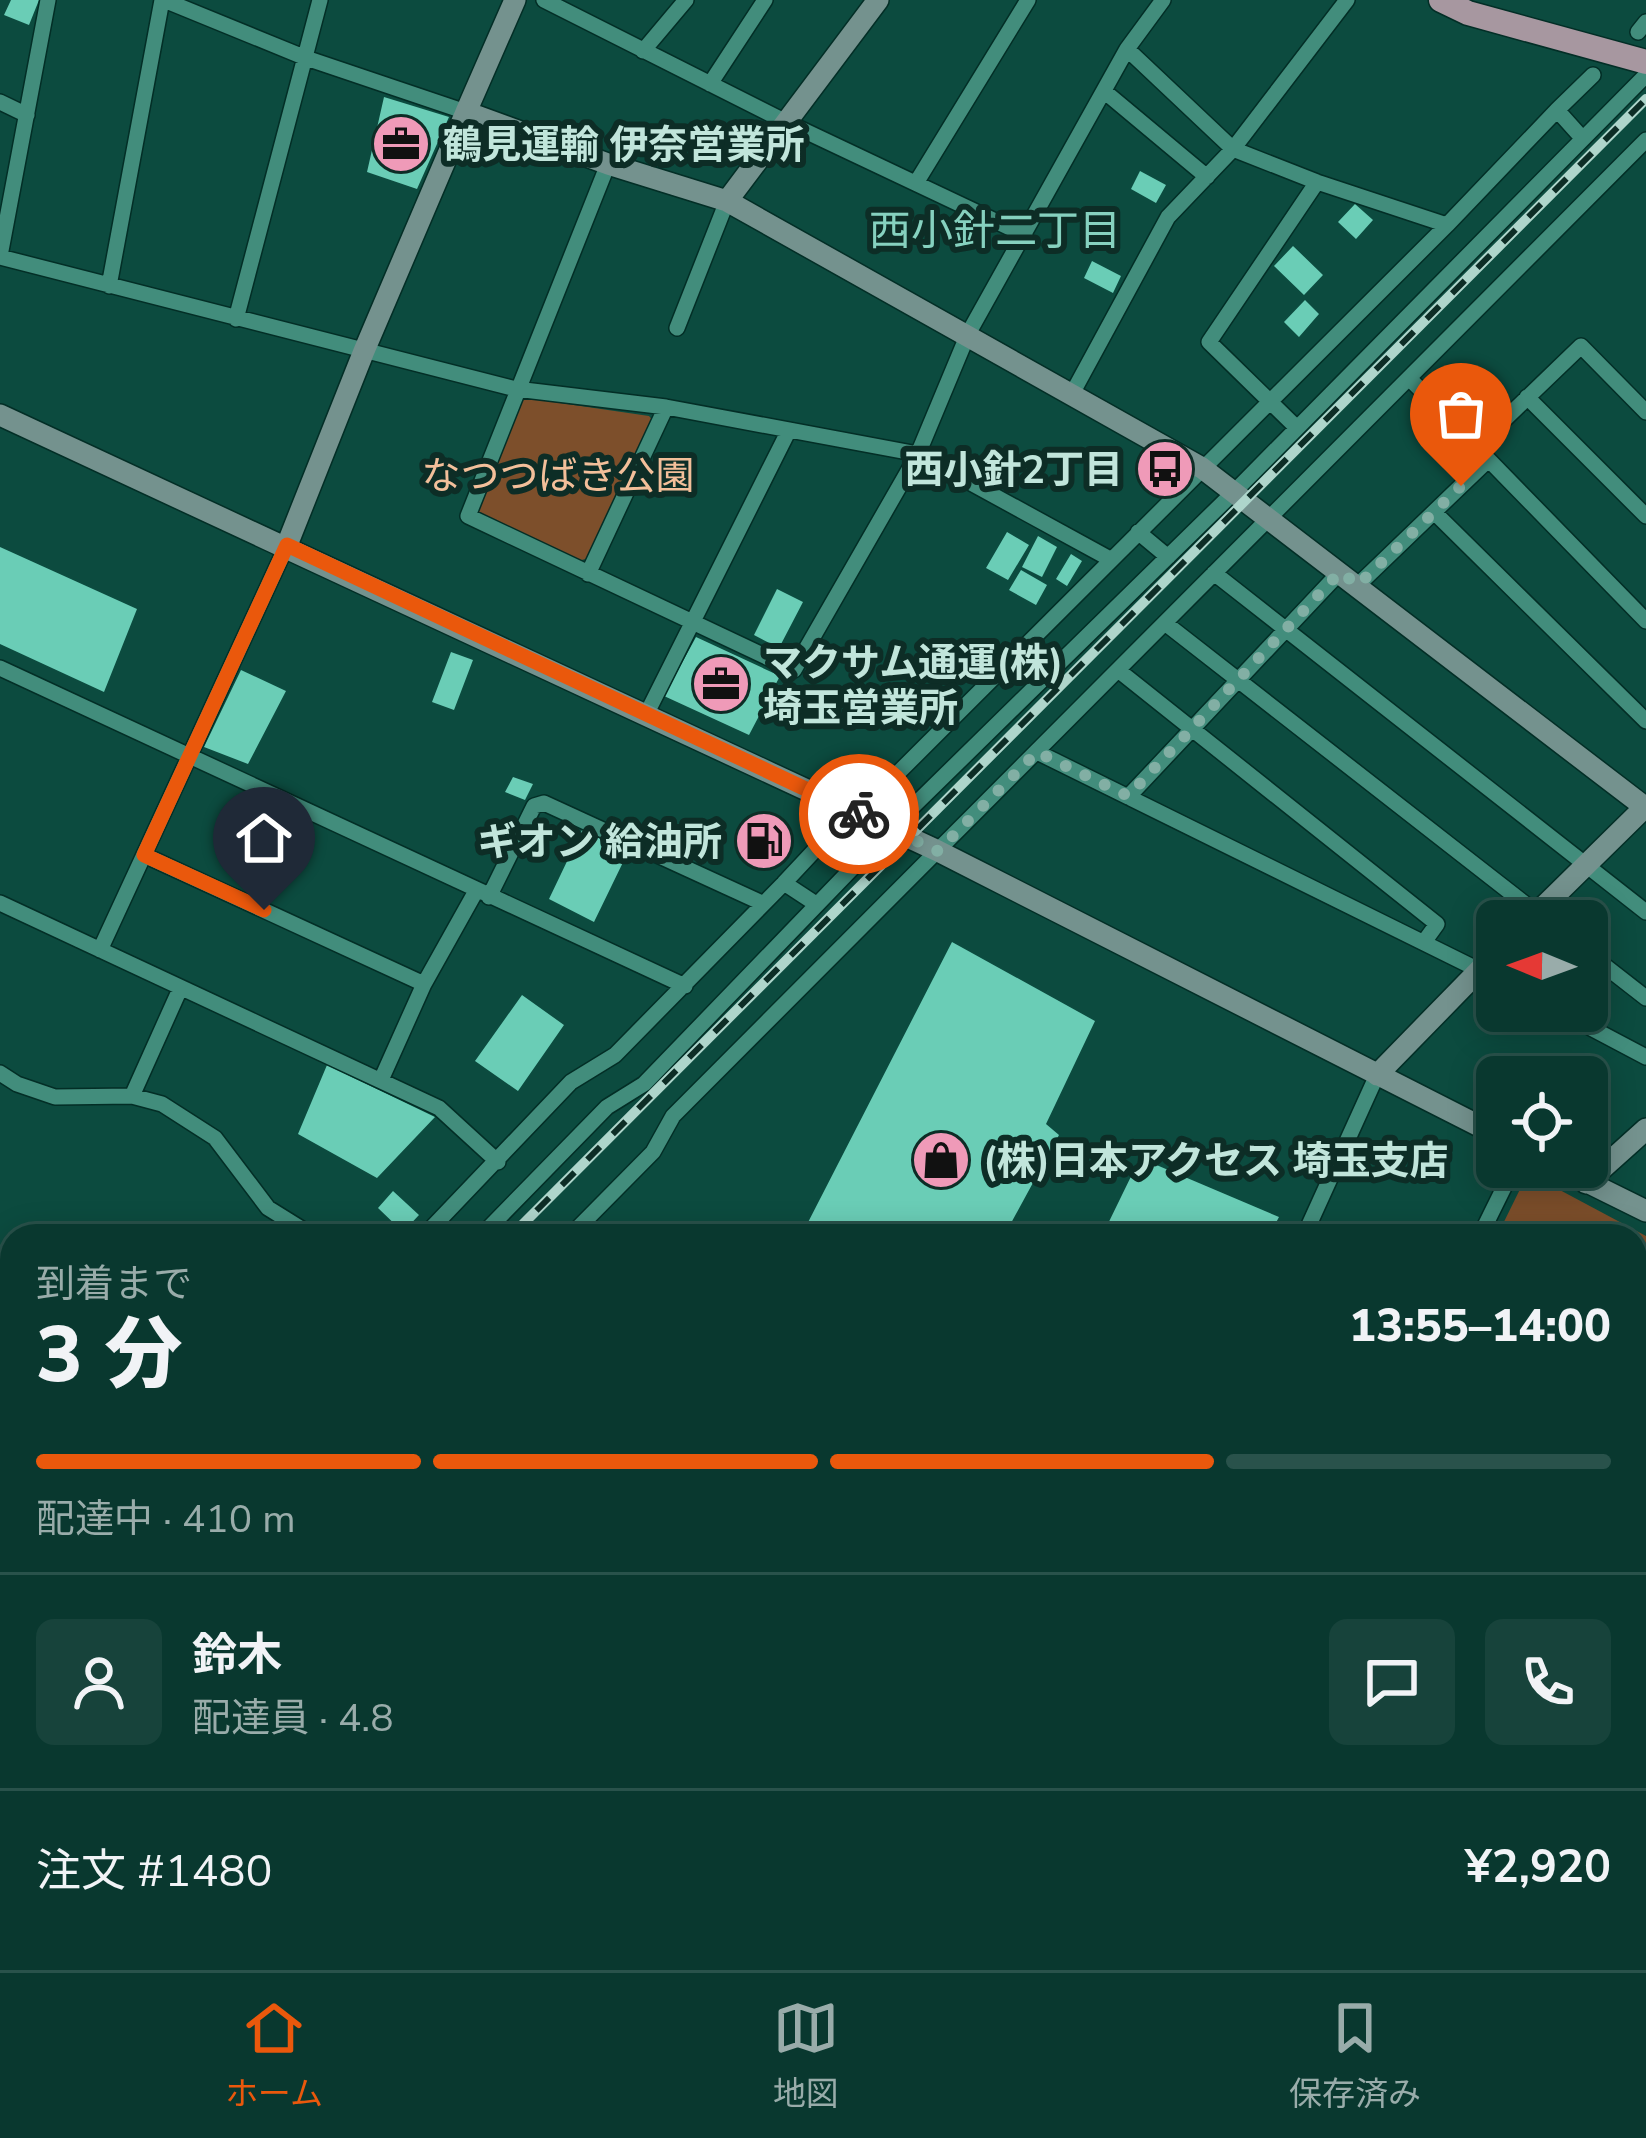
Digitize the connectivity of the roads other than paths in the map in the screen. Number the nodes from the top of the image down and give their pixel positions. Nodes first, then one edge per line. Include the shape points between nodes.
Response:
1 (48, 0) edge
2 (163, 0) edge
3 (320, 0) edge
4 (515, 0) edge
5 (544, 0) edge
6 (686, 0) edge
7 (765, 0) edge
8 (878, 0) edge
9 (1028, 0) edge
10 (1163, 0) edge
11 (1347, 0) edge
12 (1441, 0) edge
13 (1127, 49) junction
14 (643, 51) junction
15 (306, 58) junction
16 (1646, 62) edge
17 (1593, 75) dead end
18 (1646, 75) edge
19 (710, 84) junction
20 (1104, 91) junction
21 (0, 102) edge
22 (1557, 110) junction
23 (466, 112) junction
24 (27, 115) junction
25 (786, 122) junction
26 (1583, 139) junction
27 (1646, 140) edge
28 (1234, 149) junction
29 (608, 164) junction
30 (1207, 177) junction
31 (1317, 182) junction
32 (916, 183) junction
33 (727, 201) junction
34 (1447, 225) junction
35 (1025, 235) junction
36 (0, 257) edge
37 (109, 286) junction
38 (236, 319) junction
39 (677, 328) dead end
40 (968, 334) junction
41 (364, 351) junction
42 (1409, 378) junction
43 (516, 389) junction
44 (1073, 392) junction
45 (1527, 397) junction
46 (1268, 403) junction
47 (666, 407) junction
48 (1646, 412) edge
49 (0, 415) edge
50 (1297, 428) junction
51 (789, 430) junction
52 (1476, 447) junction
53 (918, 454) junction
54 (1489, 460) junction
55 (1202, 468) junction
56 (1234, 492) junction
57 (1434, 512) junction
58 (1646, 516) edge
59 (1269, 518) junction
60 (1138, 532) junction
61 (287, 545) junction
62 (1168, 557) junction
63 (1110, 560) junction
64 (588, 574) junction
65 (1214, 574) junction
66 (1349, 578) junction
67 (1646, 621) edge
68 (1165, 622) junction
69 (692, 623) junction
70 (1286, 630) junction
71 (0, 668) edge
72 (1118, 670) junction
73 (1237, 681) junction
74 (646, 713) junction
75 (1646, 721) edge
76 (1190, 730) junction
77 (1037, 752) junction
78 (190, 756) junction
79 (882, 789) dead end
80 (1128, 796) junction
81 (1646, 807) edge
82 (890, 829) junction
83 (828, 836) dead end
84 (938, 851) junction
85 (144, 855) junction
86 (1586, 865) junction
87 (784, 883) junction
88 (483, 894) junction
89 (1515, 900) edge
90 (1554, 900) edge
91 (0, 903) edge
92 (762, 903) junction
93 (816, 904) junction
94 (1646, 912) edge
95 (1424, 942) junction
96 (100, 950) junction
97 (1476, 968) edge
98 (1608, 968) edge
99 (424, 984) junction
100 (1476, 985) edge
101 (685, 986) junction
102 (180, 989) junction
103 (1646, 998) edge
104 (1598, 1032) edge
105 (1646, 1057) edge
106 (0, 1073) edge
107 (1377, 1075) junction
108 (381, 1080) junction
109 (132, 1096) junction
110 (1476, 1124) edge
111 (1646, 1129) edge
112 (498, 1162) junction
113 (1608, 1163) edge
114 (1504, 1188) edge
115 (1597, 1188) edge
116 (1646, 1211) edge
117 (294, 1224) edge
118 (436, 1224) edge
119 (493, 1224) edge
120 (583, 1224) edge
121 (1309, 1224) edge
122 (1486, 1224) edge

1 - 24 street
2 - 15 street
2 - 37 street
3 - 15 street
4 - 23 street
5 - 14 street
6 - 14 street
7 - 19 street
8 - 25 street
9 - 32 street
10 - 13 street
11 - 28 street
12 - 16 main road
13 - 20 street
13 - 28 street
14 - 19 street
15 - 23 street
15 - 38 street
17 - 22 street
18 - 26 street
19 - 25 street
20 - 30 street
20 - 35 street
21 - 24 street
22 - 26 street
22 - 34 street
23 - 29 street
23 - 41 street
24 - 36 street
25 - 32 street
25 - 33 street
26 - 50 street
27 - 42 street
28 - 30 street
28 - 31 street
29 - 33 street
29 - 43 street
30 - 44 street via 1168,217
31 - 34 street
31 - 46 street via 1209,342
32 - 35 street
33 - 39 street
33 - 40 street
34 - 46 street
35 - 40 street
36 - 37 street
37 - 38 street
38 - 41 street
40 - 44 street
40 - 53 street
41 - 43 street
41 - 61 street
42 - 52 street
42 - 59 street
43 - 47 street
43 - 64 street via 468,517
44 - 55 street
45 - 48 street via 1581,346
45 - 52 street
45 - 58 street
46 - 50 street
46 - 55 street
47 - 51 street
47 - 64 street
49 - 61 street
50 - 56 street
51 - 53 street
51 - 69 street
52 - 54 street
53 - 63 street
53 - 69 street via 794,670
54 - 57 street
54 - 67 street
55 - 56 street
55 - 60 street
56 - 59 street
56 - 62 street
57 - 66 street
57 - 75 street
59 - 65 street
59 - 66 street
60 - 62 street
60 - 63 street
61 - 74 street
61 - 78 street
62 - 82 street
63 - 79 street
64 - 69 street
65 - 68 street
65 - 70 street
66 - 70 street
66 - 81 street
68 - 72 street
68 - 73 street
69 - 74 street
70 - 73 street
70 - 86 street
71 - 78 street
72 - 76 street
72 - 77 street
73 - 76 street
73 - 89 street
74 - 82 street
76 - 80 street
76 - 95 street via 1438,924
77 - 80 street
77 - 84 street
78 - 85 street
78 - 88 street
80 - 95 street
81 - 86 street
82 - 84 street
82 - 93 street
83 - 87 street
84 - 107 street
84 - 120 street via 673,1116 653,1151
85 - 96 street
85 - 99 street
86 - 90 street
86 - 94 street
87 - 92 street
87 - 93 street
88 - 92 street via 534,806 544,803
88 - 99 street
88 - 101 street
91 - 96 street
92 - 101 street
93 - 119 street via 644,1084 607,1107
95 - 97 street
96 - 102 street
98 - 103 street
99 - 108 street
100 - 107 street
101 - 112 street via 616,1055 571,1082
102 - 108 street
102 - 109 street
104 - 105 street
106 - 109 street via 56,1097
107 - 110 street
107 - 121 street
108 - 112 street via 439,1108
109 - 117 street via 215,1138 268,1208
111 - 113 street
112 - 118 street
114 - 122 street
115 - 116 street

